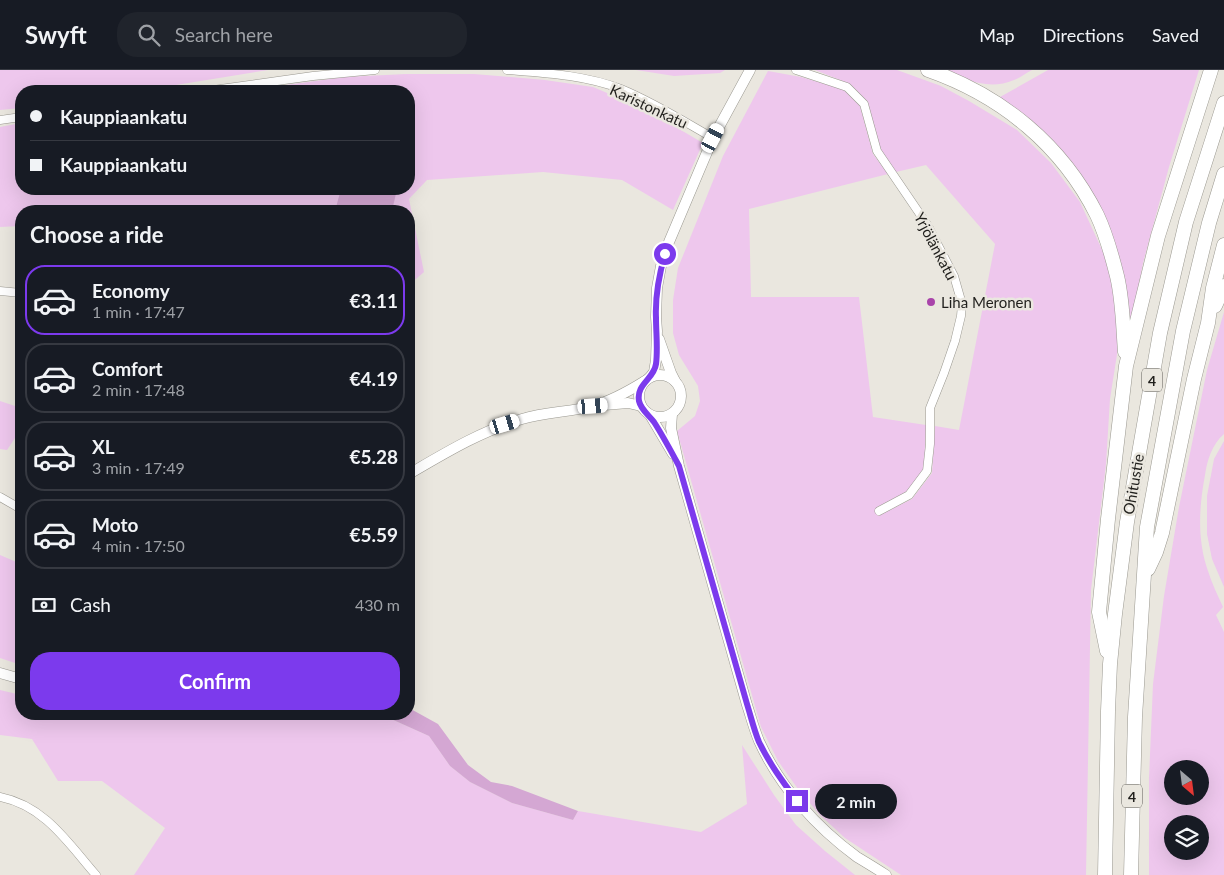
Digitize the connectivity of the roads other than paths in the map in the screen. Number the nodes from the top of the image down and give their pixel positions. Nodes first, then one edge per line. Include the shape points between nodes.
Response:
1 (375, 70) edge
2 (507, 70) edge
3 (750, 70) edge
4 (796, 70) edge
5 (928, 70) edge
6 (1211, 70) edge
7 (249, 85) edge
8 (1224, 103) edge
9 (15, 118) edge
10 (0, 120) edge
11 (713, 138) junction
12 (1224, 174) edge
13 (1224, 244) edge
14 (1224, 286) edge
15 (0, 291) edge
16 (15, 292) edge
17 (1208, 323) junction
18 (657, 331) junction
19 (1126, 366) junction
20 (647, 379) junction
21 (675, 382) junction
22 (593, 406) junction
23 (641, 406) junction
24 (672, 414) junction
25 (650, 415) junction
26 (679, 466) junction
27 (415, 471) edge
28 (0, 496) edge
29 (15, 505) edge
30 (879, 511) dead end
31 (1144, 579) junction
32 (1110, 664) junction
33 (0, 673) edge
34 (15, 677) edge
35 (0, 797) edge
36 (96, 875) edge
37 (886, 875) edge
38 (1105, 875) edge
39 (1131, 875) edge

1 - 7 street
2 - 11 street, Karistonkatu via 555,74 620,89
3 - 11 street
4 - 30 street, Yrjölänkatu via 847,86 864,104 877,151 928,226 954,276 962,304 955,341 930,408 927,471 909,495
5 - 19 highway via 982,94 1014,114 1062,160 1082,188 1098,216 1118,278
6 - 19 highway via 1158,236
8 - 32 highway, Ohitustie / 4 via 1186,222 1160,333 1127,522
9 - 10 street
11 - 18 street via 668,242 657,288
12 - 31 highway, Ohitustie / 4 via 1183,331 1147,527
13 - 17 highway
14 - 17 highway
15 - 16 street
17 - 31 highway via 1162,533
18 - 20 street via 656,366
18 - 21 street
19 - 32 highway via 1099,612
20 - 21 street via 664,376
20 - 22 street
20 - 23 street via 640,388
21 - 24 street via 681,395
22 - 23 street via 628,403
22 - 27 street via 505,424
23 - 25 street
24 - 25 street via 661,418
24 - 26 street via 671,428
25 - 26 street
26 - 37 street via 758,740 786,787 815,821
28 - 29 street
31 - 39 highway, Ohitustie / 4 via 1134,718
32 - 38 highway, Ohitustie / 4
33 - 34 street
35 - 36 street via 31,808 52,824

